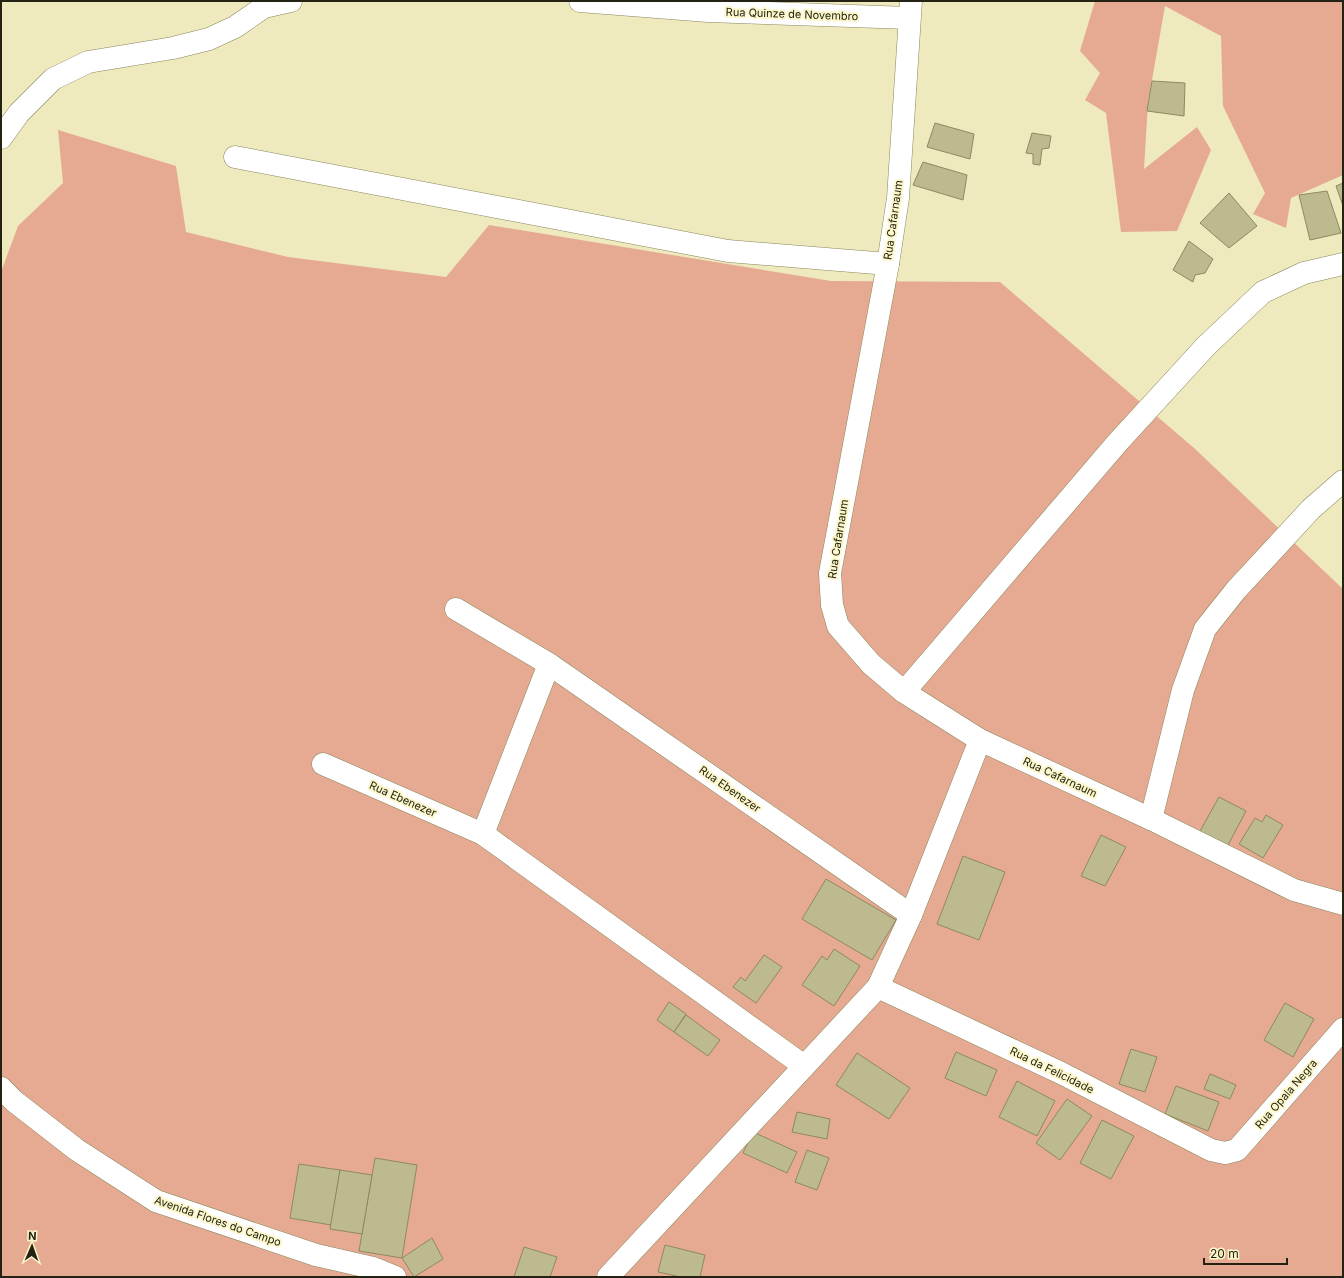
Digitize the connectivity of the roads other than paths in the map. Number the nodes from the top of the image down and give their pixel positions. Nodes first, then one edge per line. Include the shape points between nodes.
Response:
1 (291, 1) edge
2 (580, 1) edge
3 (257, 4) edge
4 (709, 6) edge
5 (910, 10) edge
6 (1, 138) edge
7 (235, 156) dead end
8 (888, 264) junction
9 (1343, 264) edge
10 (1343, 481) edge
11 (456, 609) dead end
12 (549, 664) junction
13 (904, 692) junction
14 (980, 740) junction
15 (323, 764) dead end
16 (1151, 818) junction
17 (483, 834) junction
18 (1343, 904) edge
19 (911, 915) junction
20 (878, 987) junction
21 (1343, 1028) edge
22 (804, 1066) junction
23 (1, 1088) edge
24 (1225, 1154) joint
25 (394, 1277) edge
26 (608, 1277) edge

1 - 3 street
2 - 4 street, Rua Quinze de Novembro
3 - 6 street via 235,27 209,39 173,48 88,62 53,79 19,113
4 - 5 street, Rua Quinze de Novembro
5 - 8 street, Rua Cafarnaum via 898,198
7 - 8 street via 728,251
8 - 13 street, Rua Cafarnaum via 830,573 832,605 838,626 871,664
9 - 13 street via 1304,273 1263,292 1206,346 1118,442
10 - 16 street via 1311,509 1236,590 1205,629 1183,690
11 - 12 street, Rua Ebenezer
12 - 17 street
12 - 19 street, Rua Ebenezer
13 - 14 street, Rua Cafarnaum
14 - 16 street, Rua Cafarnaum
14 - 19 street
15 - 17 street, Rua Ebenezer
16 - 18 street, Rua Cafarnaum via 1294,890
17 - 22 street, Rua Ebenezer
19 - 20 street
20 - 22 street
20 - 24 street, Rua da Felicidade via 1061,1073 1211,1150
21 - 24 street, Rua Opala Negra via 1237,1150
22 - 26 street
23 - 25 street, Avenida Flores do Campo via 78,1150 156,1201 316,1255 373,1268

